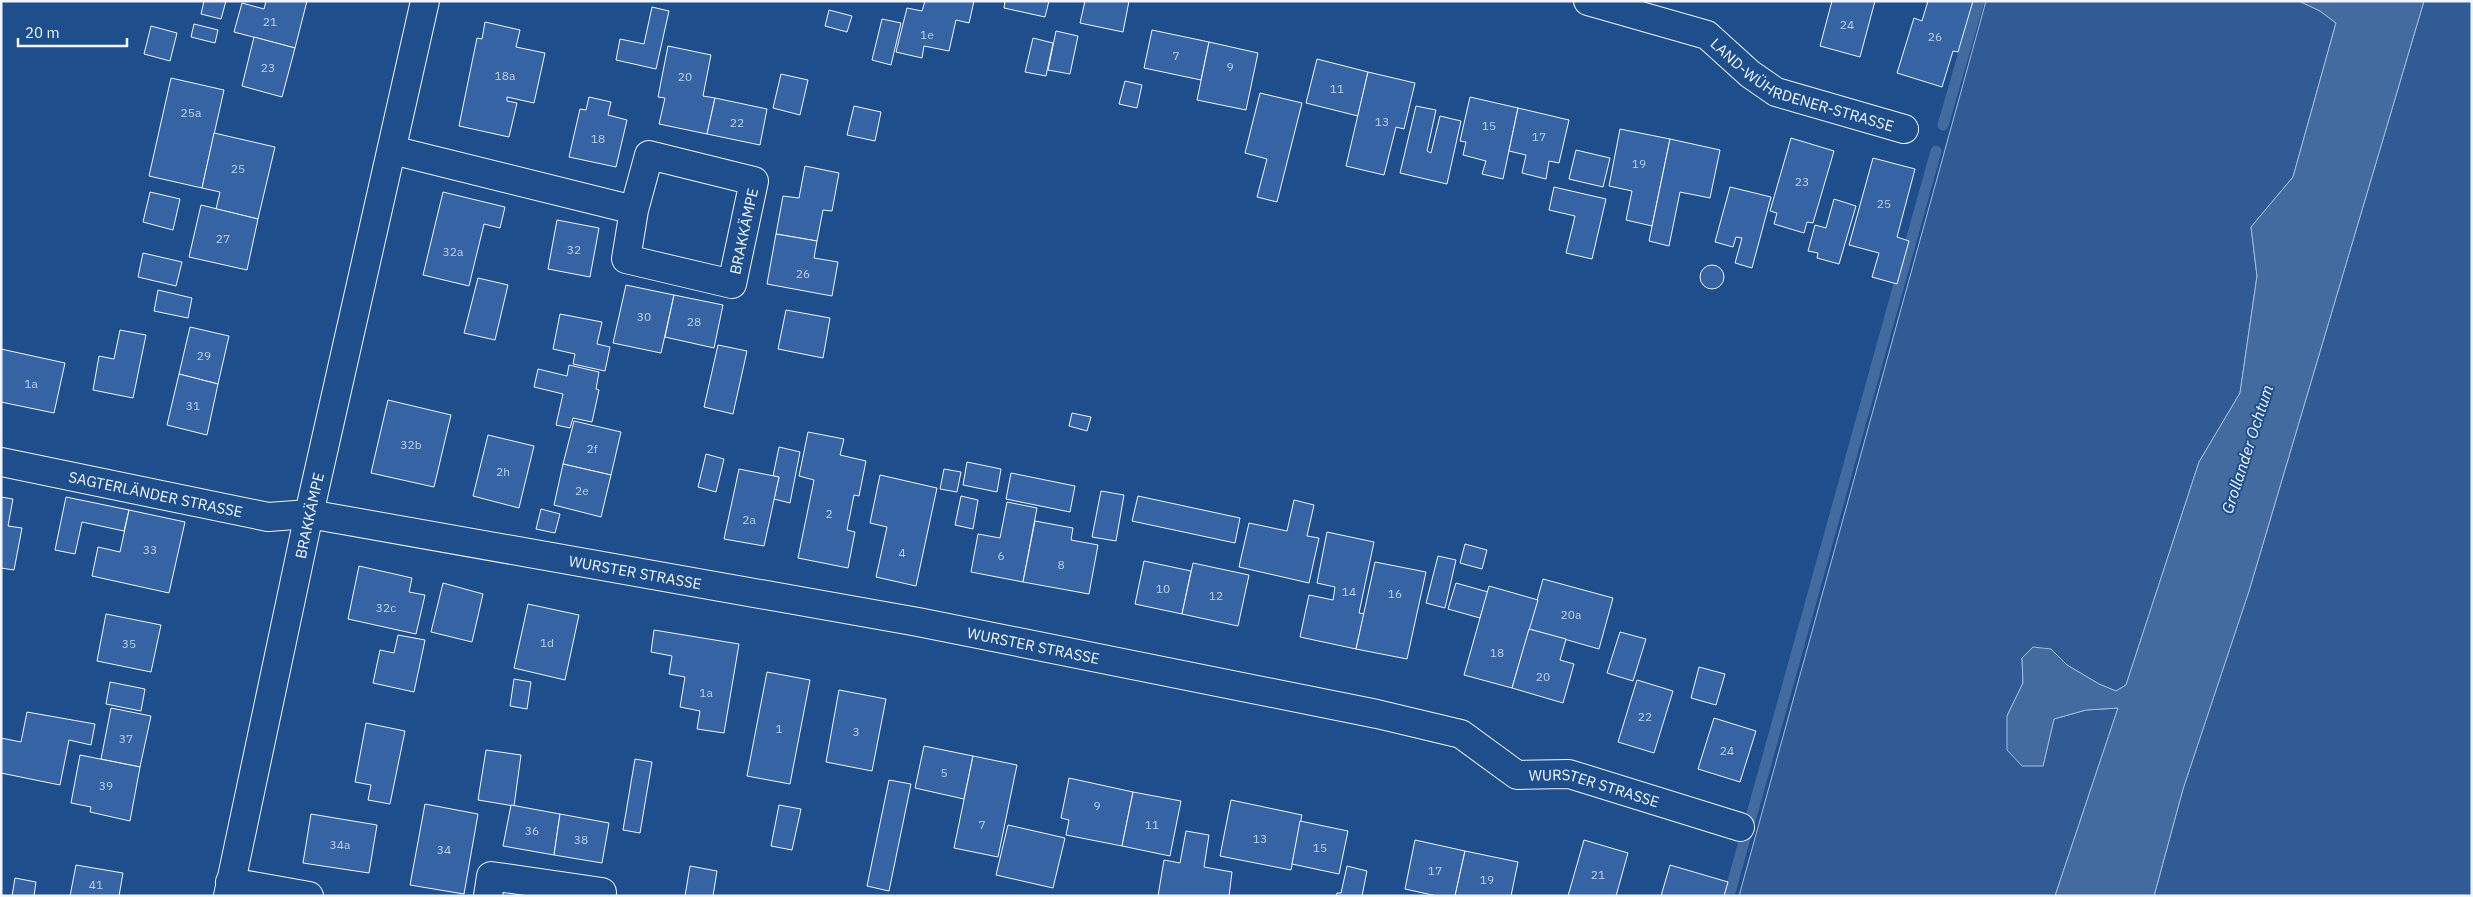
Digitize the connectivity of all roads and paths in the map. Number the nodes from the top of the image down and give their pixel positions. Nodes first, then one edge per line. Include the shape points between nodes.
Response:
1 (425, 1) edge
2 (1588, 1) edge
3 (1904, 129) dead end
4 (392, 150) junction
5 (634, 210) junction
6 (1, 462) edge
7 (309, 514) junction
8 (1740, 827) dead end
9 (229, 889) edge
10 (309, 896) edge
11 (488, 896) edge
12 (602, 896) edge

1 - 4 street, BRAKKÄMPE
2 - 3 street, LAND-WÜHRDENER-STRASSE via 1707,35 1750,74 1776,92
4 - 5 street
4 - 7 street, BRAKKÄMPE
5 - 5 street, BRAKKÄMPE via 626,259 732,284 754,181 649,155
6 - 7 street, SAGTERLÄNDER STRASSE via 268,517
7 - 8 street, WURSTER STRASSE via 918,622 1377,714 1461,734 1517,775 1569,774
7 - 9 street, BRAKKÄMPE
9 - 10 street, BRAKKÄMPE
11 - 12 street via 492,876 602,892

